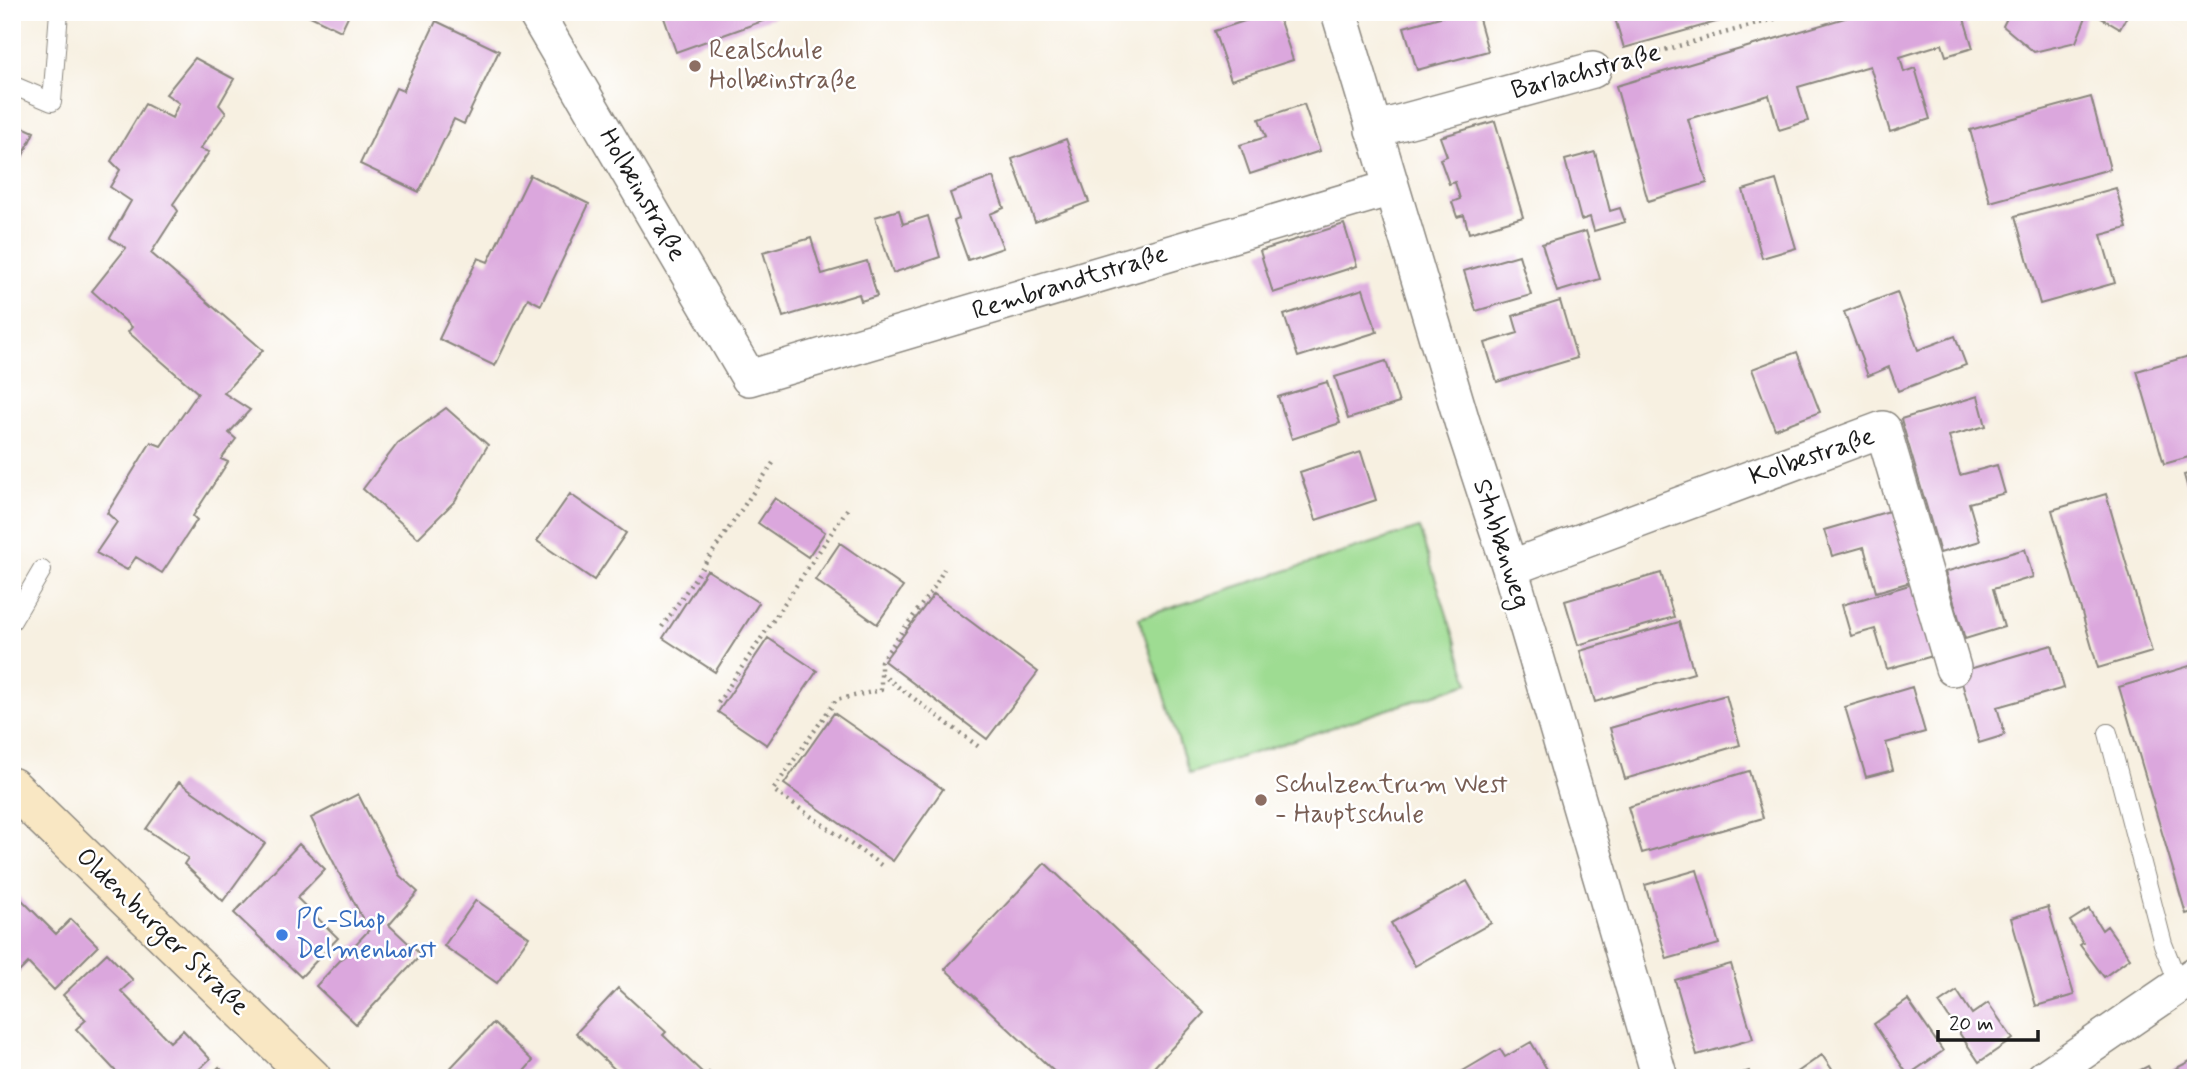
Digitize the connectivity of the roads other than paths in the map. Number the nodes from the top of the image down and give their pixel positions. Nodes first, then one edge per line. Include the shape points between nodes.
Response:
1 (59, 12) edge
2 (535, 12) edge
3 (1339, 12) edge
4 (1593, 70) road end
5 (12, 85) edge
6 (1373, 130) junction
7 (1391, 188) junction
8 (749, 378) joint
9 (1510, 568) junction
10 (42, 570) dead end
11 (12, 621) edge
12 (1953, 668) dead end
13 (2108, 733) dead end
14 (12, 787) edge
15 (2188, 979) edge
16 (312, 1078) edge
17 (1660, 1078) edge
18 (2044, 1078) edge

1 - 5 lane via 52,102
2 - 8 street, Holbeinstraße
3 - 6 street, Stubbenweg
4 - 6 street, Barlachstraße
6 - 7 street, Stubbenweg
7 - 8 street, Rembrandtstraße
7 - 9 street, Stubbenweg
9 - 12 street, Kolbestraße via 1883,429
9 - 17 street, Stubbenweg
10 - 11 lane
13 - 15 lane via 2163,944
14 - 16 main road, Oldenburger Straße
15 - 18 street

